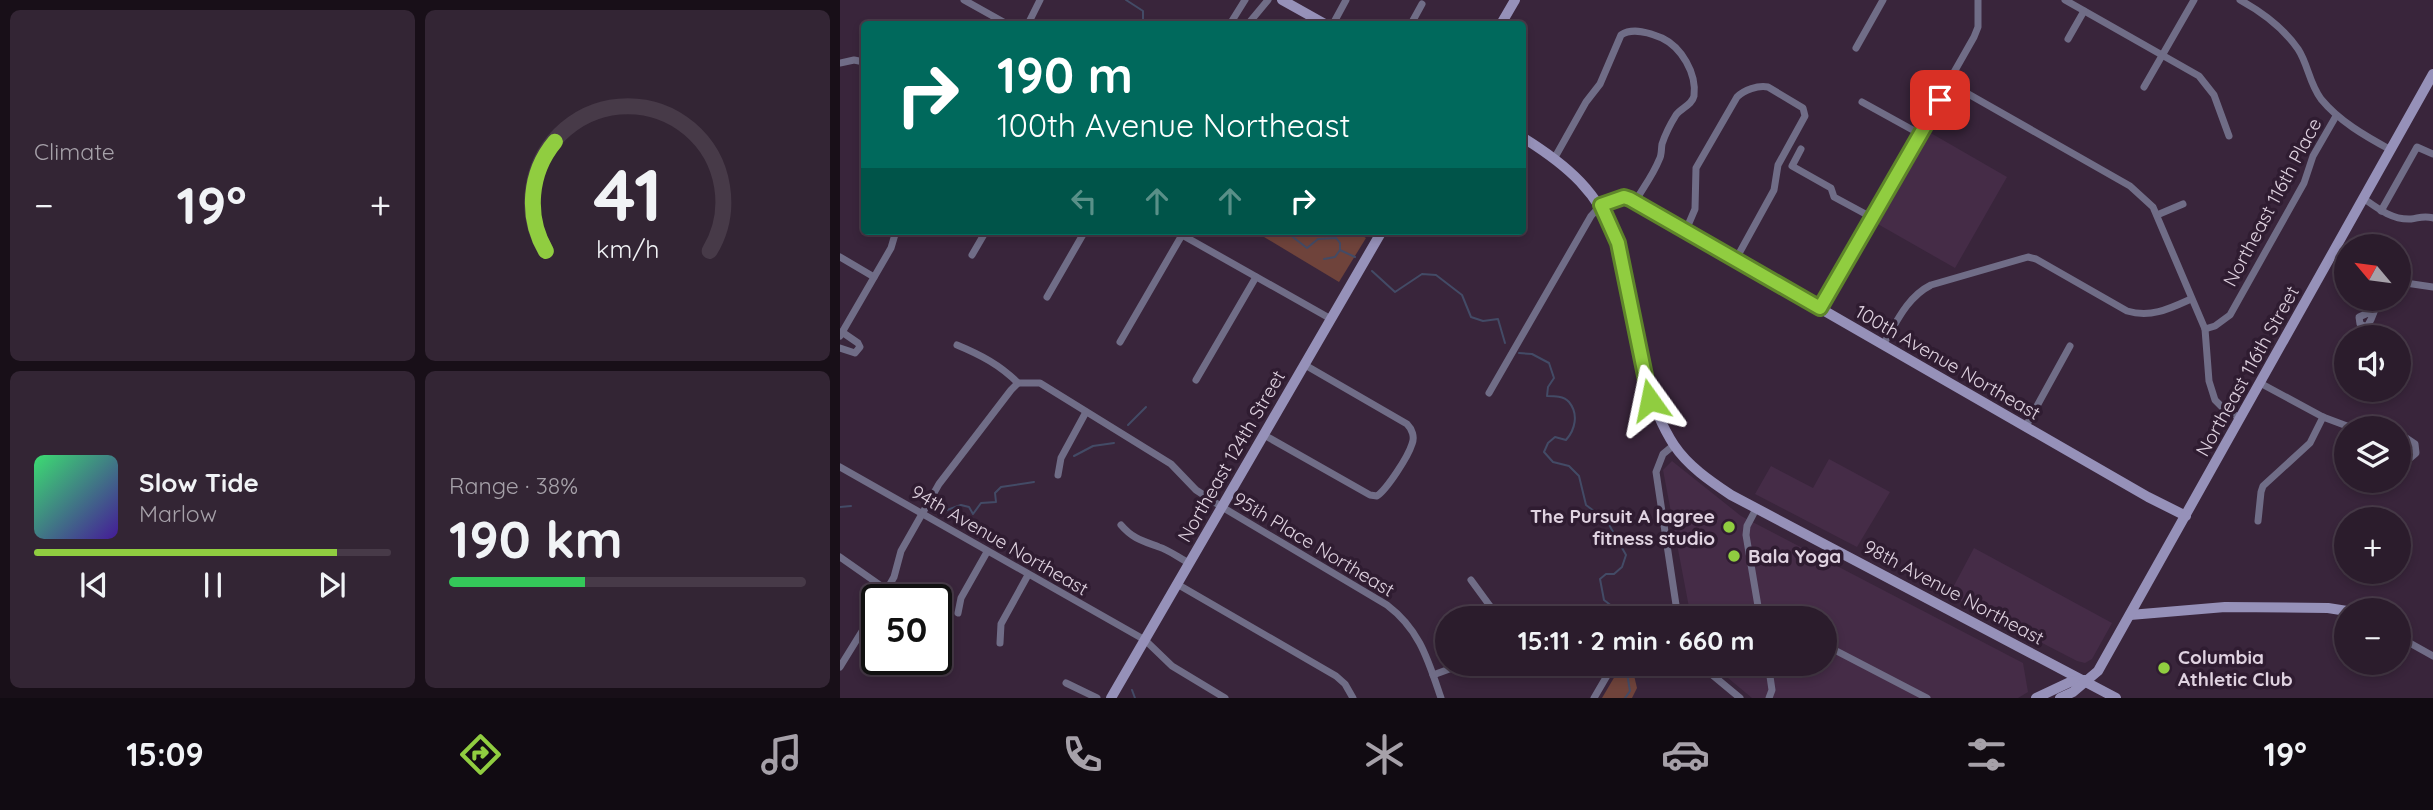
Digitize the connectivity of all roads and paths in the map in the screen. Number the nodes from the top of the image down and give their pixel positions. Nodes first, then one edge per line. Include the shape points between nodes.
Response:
1 (964, 0) edge
2 (1040, 0) edge
3 (1245, 0) edge
4 (1268, 0) edge
5 (1282, 0) edge
6 (1346, 0) edge
7 (1515, 0) edge
8 (1883, 0) edge
9 (1978, 0) edge
10 (2065, 0) edge
11 (2194, 0) edge
12 (2240, 0) edge
13 (1422, 4) dead end
14 (2084, 11) junction
15 (1002, 21) edge
16 (1030, 21) edge
17 (1232, 21) edge
18 (1250, 21) edge
19 (1320, 21) edge
20 (1335, 21) edge
21 (1412, 21) edge
22 (1503, 21) edge
23 (2068, 39) dead end
24 (1856, 48) dead end
25 (2162, 55) junction
26 (861, 61) edge
27 (840, 63) edge
28 (2433, 74) edge
29 (1950, 83) junction
30 (2144, 87) dead end
31 (1862, 102) dead end
32 (2336, 116) junction
33 (1920, 134) junction
34 (2229, 136) dead end
35 (1526, 140) edge
36 (1801, 149) dead end
37 (2391, 150) junction
38 (2433, 155) edge
39 (1554, 159) junction
40 (2364, 198) junction
41 (1635, 202) junction
42 (2183, 204) dead end
43 (1601, 205) junction
44 (2381, 211) junction
45 (2157, 215) junction
46 (1871, 217) junction
47 (2433, 218) edge
48 (1686, 230) junction
49 (895, 235) edge
50 (984, 235) edge
51 (1083, 235) edge
52 (1177, 235) edge
53 (1181, 235) edge
54 (1380, 235) edge
55 (2333, 253) joint
56 (972, 256) dead end
57 (840, 257) edge
58 (1736, 259) junction
59 (874, 277) junction
60 (1256, 278) junction
61 (2412, 284) edge
62 (2433, 287) edge
63 (1047, 297) dead end
64 (2191, 299) junction
65 (1820, 308) junction
66 (1331, 318) junction
67 (2205, 329) junction
68 (841, 334) edge
69 (1120, 342) dead end
70 (957, 345) dead end
71 (1883, 345) junction
72 (2070, 346) dead end
73 (840, 348) edge
74 (1305, 365) junction
75 (1196, 380) dead end
76 (1018, 383) junction
77 (2260, 383) junction
78 (1489, 393) dead end
79 (1086, 412) junction
80 (2323, 417) junction
81 (2241, 418) junction
82 (2334, 421) edge
83 (2026, 426) junction
84 (1264, 435) junction
85 (2411, 441) edge
86 (1674, 445) junction
87 (2411, 457) edge
88 (840, 467) edge
89 (1058, 475) dead end
90 (1222, 507) junction
91 (1756, 509) junction
92 (921, 514) junction
93 (2186, 516) junction
94 (2258, 521) dead end
95 (1121, 525) dead end
96 (987, 552) junction
97 (840, 557) edge
98 (1189, 563) junction
99 (1028, 575) junction
100 (1471, 580) dead end
101 (878, 584) edge
102 (890, 584) edge
103 (1177, 584) junction
104 (1490, 606) edge
105 (1676, 606) edge
106 (1758, 606) edge
107 (2334, 609) edge
108 (958, 613) dead end
109 (2130, 615) junction
110 (861, 633) edge
111 (1145, 640) junction
112 (1000, 643) dead end
113 (2411, 644) edge
114 (1837, 651) edge
115 (2433, 656) edge
116 (840, 667) edge
117 (1433, 675) joint
118 (1607, 676) edge
119 (1714, 676) edge
120 (1770, 676) edge
121 (2085, 680) junction
122 (1066, 683) dead end
123 (1097, 698) edge
124 (1111, 698) edge
125 (1225, 698) edge
126 (1353, 698) edge
127 (1441, 698) edge
128 (1594, 698) edge
129 (1740, 698) edge
130 (1769, 698) edge
131 (1927, 698) edge
132 (2036, 698) edge
133 (2060, 698) edge
134 (2116, 698) edge

1 - 15 street
2 - 16 street
3 - 17 street
4 - 18 street
5 - 19 street
6 - 20 street
7 - 22 street
8 - 24 street
9 - 29 street via 1978,27
10 - 14 street
11 - 25 street
12 - 32 street via 2269,19 2299,51 2319,96
13 - 21 street
14 - 23 street
14 - 25 street
25 - 30 street
25 - 34 street via 2208,85
26 - 27 street
28 - 37 street, Northeast 116th Street
29 - 33 street
29 - 45 street via 2130,186
31 - 33 street
32 - 37 street
32 - 67 street, Northeast 116th Place via 2230,315
33 - 46 street
35 - 39 street
36 - 46 street via 1792,166
37 - 40 street, Northeast 116th Street
38 - 44 street via 2417,147
39 - 41 street via 1600,84 1621,35 1634,31 1667,41 1687,64 1694,97 1676,115 1660,159
39 - 43 street
40 - 44 street
40 - 55 street, Northeast 116th Street
41 - 43 street via 1624,197
41 - 48 street, 100th Avenue Northeast
42 - 45 street
43 - 78 street
43 - 86 street, 98th Avenue Northeast via 1618,243 1650,400
44 - 47 street via 2401,219
45 - 64 street
46 - 65 street
48 - 58 street, 100th Avenue Northeast
48 - 58 street via 1695,209 1696,168 1741,92 1768,87 1803,108 1805,116 1778,165 1774,190
49 - 59 street
50 - 56 street
51 - 63 street
52 - 69 street
53 - 60 street
54 - 66 street, Northeast 124th Street
55 - 77 street, Northeast 116th Street
57 - 59 street
58 - 65 street, 100th Avenue Northeast
59 - 68 street
60 - 66 street
60 - 75 street
61 - 62 street
64 - 67 street
64 - 71 street via 2155,313 2137,314 2028,257 1920,290
65 - 71 street, 100th Avenue Northeast
66 - 74 street, Northeast 124th Street
67 - 81 street via 2215,400
68 - 73 street via 860,347 855,353
70 - 76 street, 95th Place Northeast via 986,357
71 - 83 street, 100th Avenue Northeast
72 - 83 street
74 - 84 street, Northeast 124th Street
74 - 84 street via 1407,424 1412,444 1377,496 1363,493
76 - 79 street, 95th Place Northeast via 1040,383
76 - 92 street via 953,464
77 - 80 street
77 - 81 street, Northeast 116th Street
79 - 89 street via 1061,458
79 - 90 street, 95th Place Northeast via 1171,464 1196,490
80 - 82 street
80 - 94 street via 2310,443 2263,486
81 - 93 street, Northeast 116th Street
83 - 93 street, 100th Avenue Northeast
84 - 90 street, Northeast 124th Street
85 - 87 street via 2416,453
86 - 91 street, 98th Avenue Northeast via 1704,477
86 - 105 street via 1663,454 1656,472
88 - 92 street, 94th Avenue Northeast
90 - 98 street, Northeast 124th Street
90 - 117 street, 95th Place Northeast via 1401,615 1418,638
91 - 106 street via 1746,535
91 - 121 street, 98th Avenue Northeast
92 - 96 street, 94th Avenue Northeast
92 - 102 street
93 - 109 street, Northeast 116th Street
95 - 98 street via 1130,536
96 - 99 street, 94th Avenue Northeast
96 - 108 street via 961,598
97 - 101 street
98 - 103 street, Northeast 124th Street
99 - 111 street, 94th Avenue Northeast
99 - 112 street via 1001,624
100 - 104 street
103 - 111 street, Northeast 124th Street
103 - 126 street via 1336,676
107 - 109 street via 2225,607
109 - 121 street, Northeast 116th Street via 2098,671
110 - 116 street
111 - 124 street, Northeast 124th Street
111 - 125 street, 94th Avenue Northeast via 1172,666
113 - 115 street
114 - 131 street
117 - 127 street, 95th Place Northeast
118 - 128 street
119 - 129 street
120 - 130 street
121 - 132 street
121 - 133 street, Northeast 116th Street
121 - 134 street, 98th Avenue Northeast
122 - 123 street

